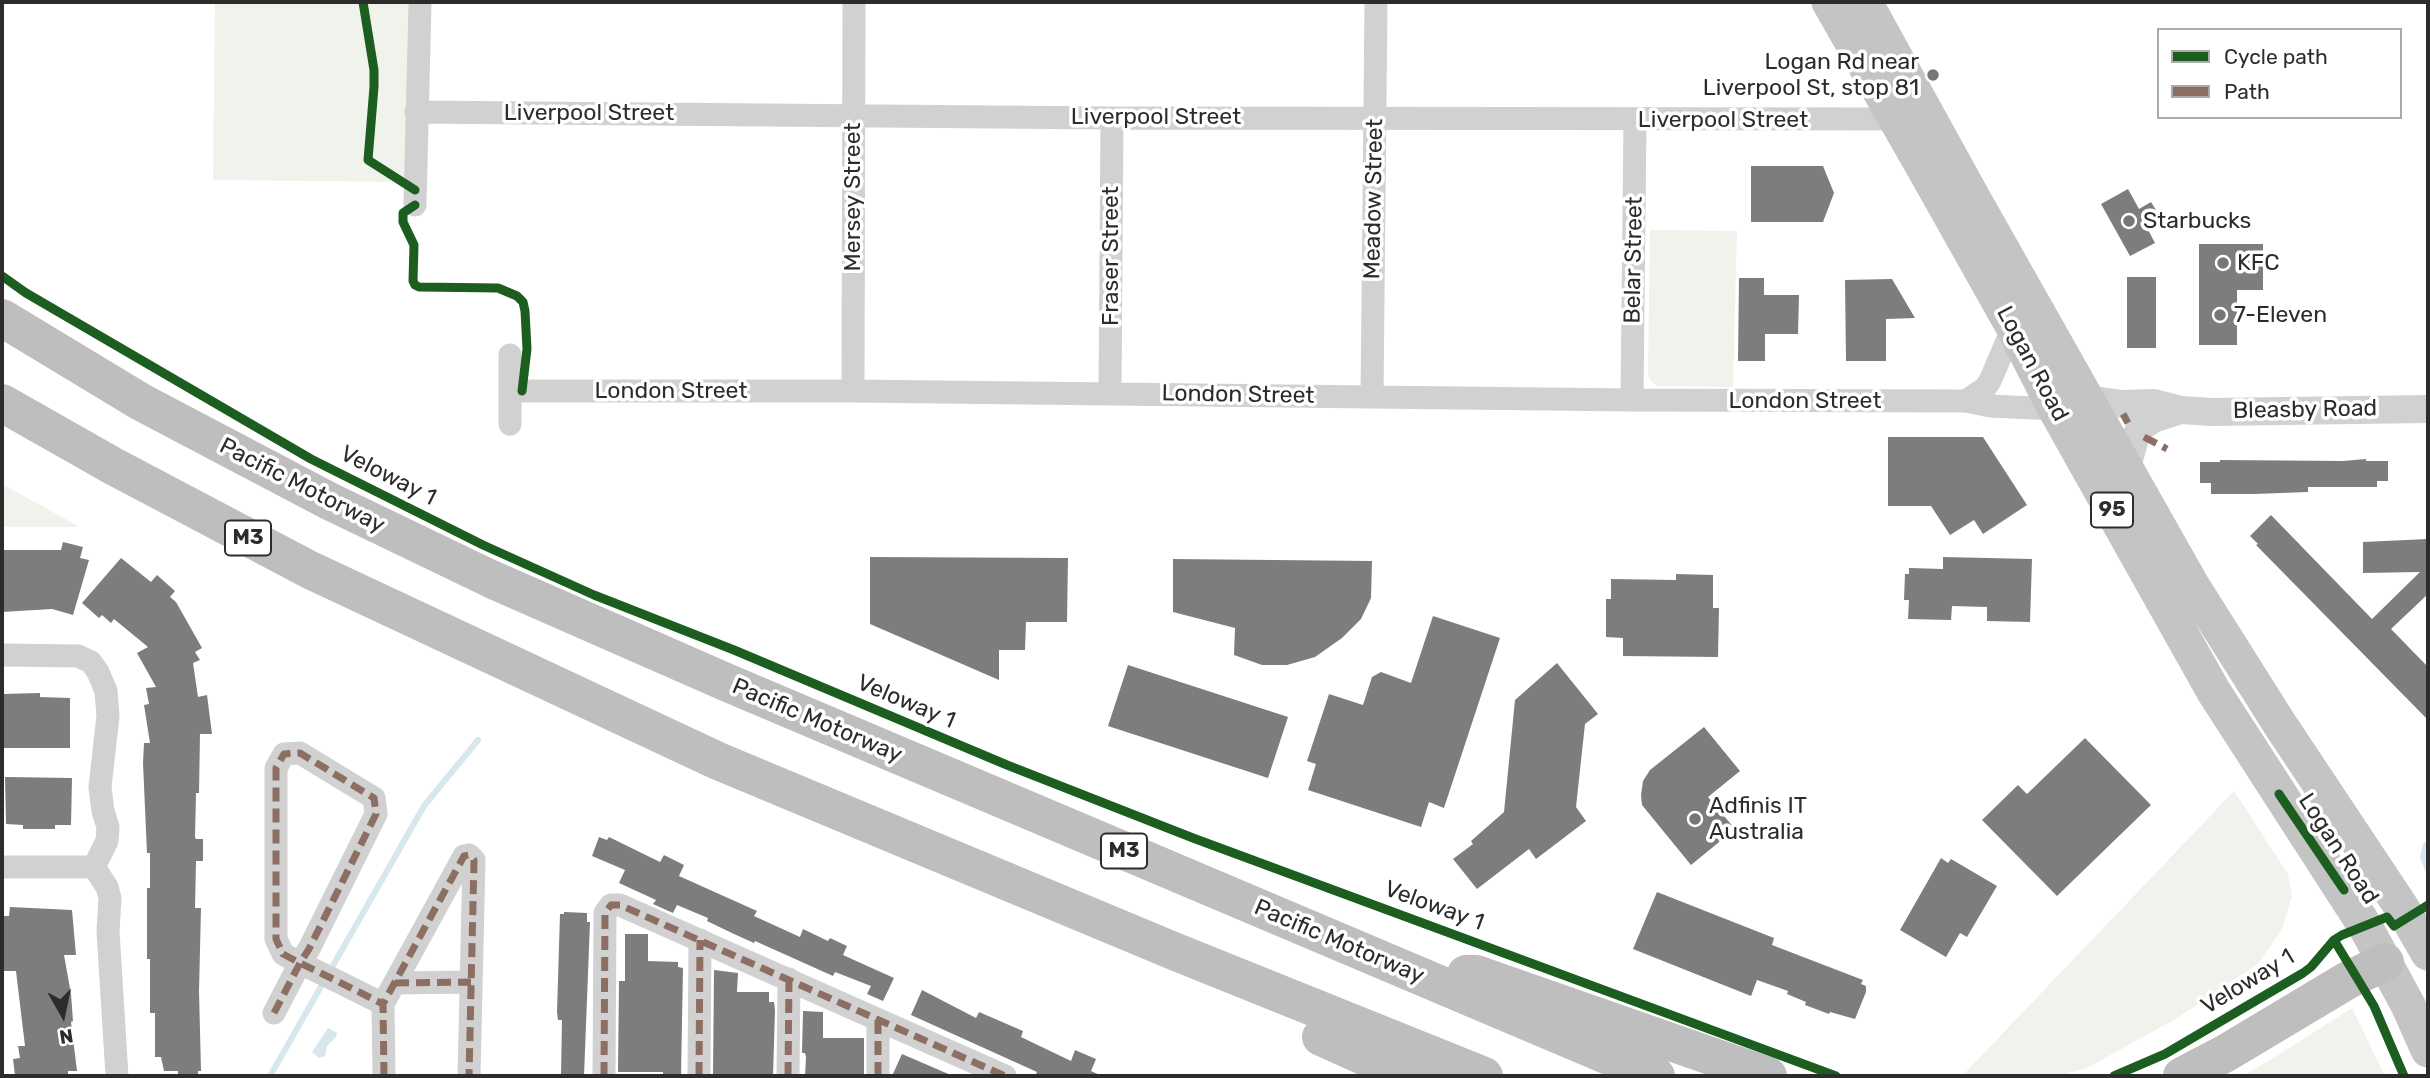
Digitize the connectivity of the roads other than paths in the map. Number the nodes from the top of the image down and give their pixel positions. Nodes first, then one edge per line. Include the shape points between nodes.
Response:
1 (420, 2) edge
2 (854, 2) edge
3 (1376, 2) edge
4 (1829, 2) edge
5 (1865, 2) edge
6 (416, 112) junction
7 (852, 115) junction
8 (1112, 118) junction
9 (1375, 118) junction
10 (1896, 119) junction
11 (1635, 120) junction
12 (415, 205) dead end
13 (2, 318) edge
14 (2013, 327) junction
15 (510, 355) dead end
16 (510, 391) junction
17 (853, 391) junction
18 (1110, 394) junction
19 (1372, 397) junction
20 (1632, 400) junction
21 (1966, 401) junction
22 (2, 403) edge
23 (2070, 404) junction
24 (2428, 408) edge
25 (2181, 411) junction
26 (510, 424) dead end
27 (2126, 471) junction
28 (2, 655) edge
29 (2353, 833) junction
30 (2, 867) edge
31 (94, 867) junction
32 (2344, 890) junction
33 (700, 940) junction
34 (2427, 946) edge
35 (1176, 952) junction
36 (2385, 962) junction
37 (308, 967) junction
38 (1418, 976) junction
39 (789, 979) junction
40 (395, 982) junction
41 (471, 982) junction
42 (383, 1004) junction
43 (274, 1013) dead end
44 (878, 1020) junction
45 (2428, 1050) edge
46 (117, 1076) edge
47 (384, 1076) edge
48 (469, 1076) edge
49 (604, 1076) edge
50 (699, 1076) edge
51 (788, 1076) edge
52 (878, 1076) edge
53 (1005, 1076) edge
54 (1408, 1076) edge
55 (1484, 1076) edge
56 (1656, 1076) edge
57 (1768, 1076) edge
58 (2182, 1076) edge

1 - 6 street
2 - 7 street, Mersey Street
3 - 9 street, Meadow Street
4 - 10 main road, Logan Road / 95
5 - 23 main road, Logan Road / 95
6 - 7 street, Liverpool Street
6 - 12 street
7 - 8 street, Liverpool Street
7 - 17 street, Mersey Street
8 - 9 street, Liverpool Street
8 - 18 street, Fraser Street
9 - 11 street, Liverpool Street
9 - 19 street, Meadow Street
10 - 11 street, Liverpool Street
10 - 14 main road, Logan Road / 95
11 - 20 street, Belar Street
13 - 38 highway, Pacific Motorway / M3 via 153,408 328,502 491,579
14 - 21 street via 1990,381
14 - 23 main road, Logan Road / 95
15 - 16 street
16 - 17 street, London Street
16 - 26 street
17 - 18 street, London Street
18 - 19 street, London Street
19 - 20 street, London Street
20 - 21 street, London Street
21 - 23 street, London Street via 1990,406
22 - 35 highway, M3 via 310,570 552,684 718,761
23 - 25 street, Bleasby Road via 2154,403
23 - 27 main road, Logan Road / 95
23 - 32 main road, Logan Road / 95 via 2214,692
24 - 25 street, Bleasby Road
25 - 27 street, Bleasby Road via 2140,428
27 - 29 main road, Logan Road / 95 via 2232,649
28 - 31 street via 78,656 98,672 106,691 108,716 100,787 103,811 90,848
29 - 32 main road via 2350,856 2361,877
29 - 34 main road, Logan Road / 95
30 - 31 street
31 - 46 street via 93,884 108,925
32 - 36 main road, Logan Road / 95
33 - 39 street
33 - 49 street via 620,905 607,908
33 - 50 street
34 - 36 street
35 - 54 highway via 1225,994
35 - 55 highway, M3
36 - 45 main road, Logan Road / 95
36 - 58 highway
37 - 37 street via 283,954 276,939 276,768 284,754 300,753 374,798 376,814 309,949
37 - 42 street
37 - 43 street
38 - 56 highway, Pacific Motorway / M3
38 - 57 highway via 1476,974
39 - 44 street
39 - 51 street
40 - 41 street
40 - 41 street via 464,856 469,855 474,860
40 - 42 street
41 - 48 street
42 - 47 street
44 - 52 street
44 - 53 street

